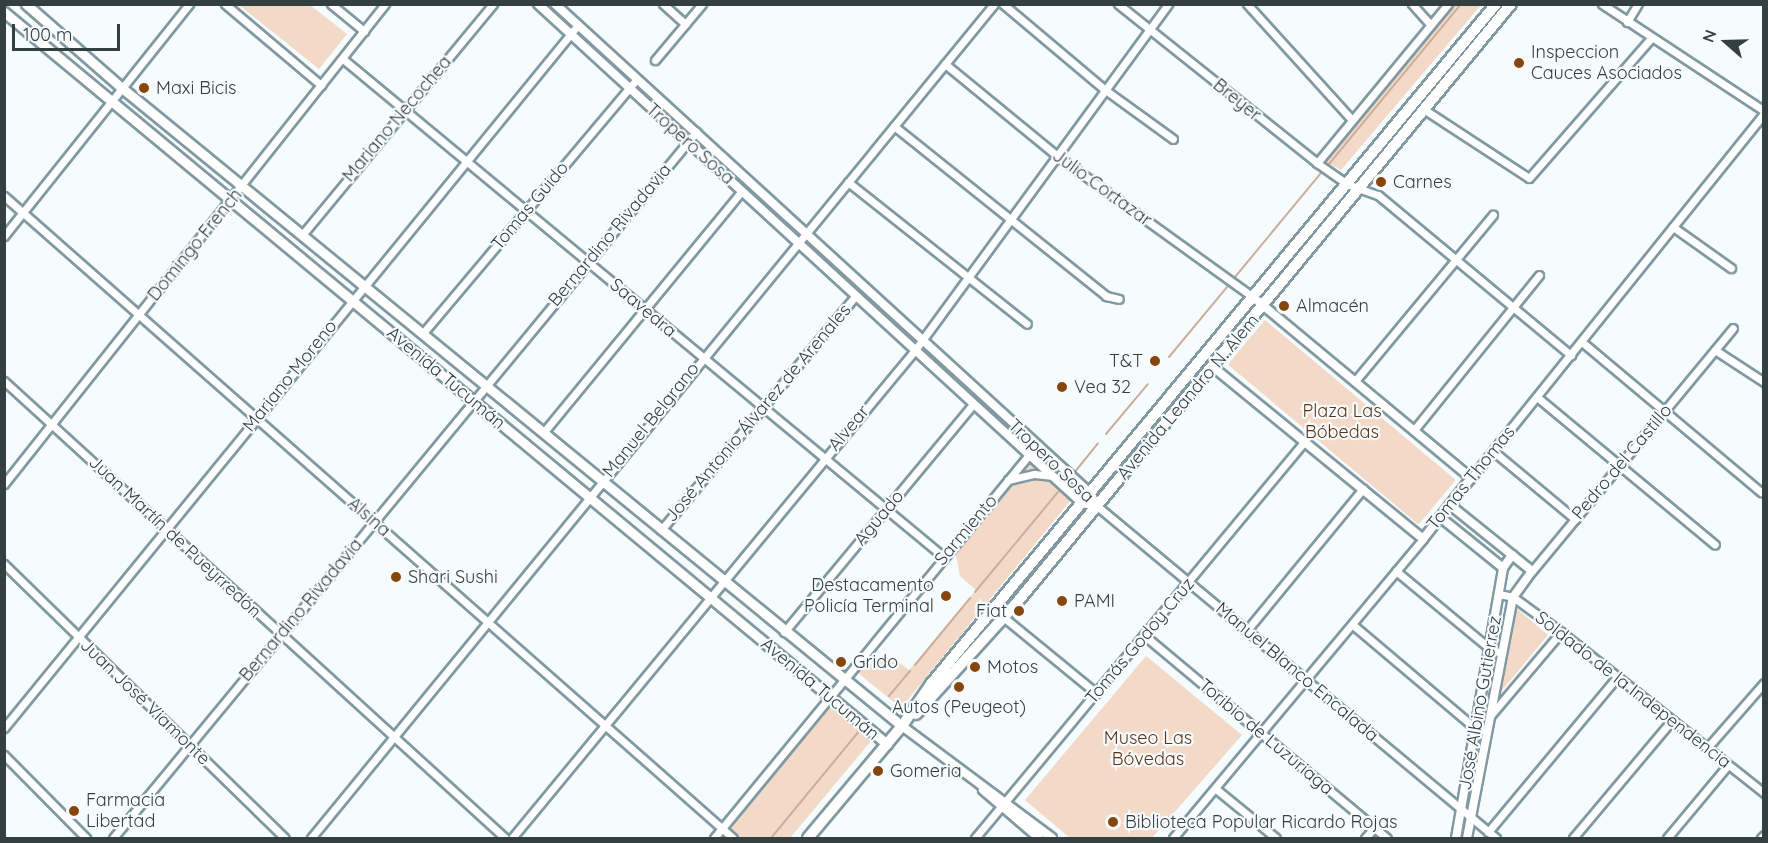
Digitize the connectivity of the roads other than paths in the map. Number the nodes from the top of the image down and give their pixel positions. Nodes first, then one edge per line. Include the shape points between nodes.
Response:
1 (26, 4) edge
2 (189, 4) edge
3 (225, 4) edge
4 (331, 4) edge
5 (385, 4) edge
6 (493, 4) edge
7 (538, 4) edge
8 (663, 4) edge
9 (702, 4) edge
10 (994, 4) edge
11 (1003, 4) edge
12 (1118, 4) edge
13 (1168, 4) edge
14 (1247, 4) edge
15 (1412, 4) edge
16 (1448, 4) edge
17 (1496, 4) edge
18 (1512, 4) edge
19 (1602, 4) edge
20 (1638, 4) edge
21 (556, 5) edge
22 (4, 12) edge
23 (1626, 22) junction
24 (685, 24) junction
25 (578, 25) junction
26 (1431, 26) junction
27 (1148, 28) junction
28 (364, 31) junction
29 (570, 34) junction
30 (1651, 38) junction
31 (343, 59) junction
32 (656, 60) dead end
33 (945, 64) junction
34 (638, 79) junction
35 (321, 85) junction
36 (122, 88) junction
37 (629, 89) junction
38 (1104, 89) junction
39 (111, 102) junction
40 (404, 110) junction
41 (1425, 110) junction
42 (1764, 112) edge
43 (1352, 120) junction
44 (894, 126) junction
45 (696, 132) junction
46 (1173, 139) dead end
47 (688, 141) junction
48 (1056, 155) junction
49 (465, 161) junction
50 (1317, 163) junction
51 (848, 182) junction
52 (1347, 184) junction
53 (242, 186) junction
54 (1360, 189) junction
55 (742, 192) junction
56 (4, 196) edge
57 (231, 200) junction
58 (526, 211) junction
59 (23, 213) junction
60 (1493, 215) dead end
61 (1009, 220) junction
62 (1673, 227) junction
63 (805, 233) junction
64 (302, 235) junction
65 (4, 236) edge
66 (798, 243) junction
67 (1455, 261) junction
68 (588, 262) junction
69 (1731, 268) dead end
70 (1539, 275) dead end
71 (968, 277) junction
72 (363, 286) junction
73 (855, 296) junction
74 (1253, 297) junction
75 (1119, 299) dead end
76 (352, 300) junction
77 (1264, 305) junction
78 (1513, 308) junction
79 (645, 309) junction
80 (139, 314) junction
81 (1027, 324) dead end
82 (1733, 328) dead end
83 (423, 333) junction
84 (923, 339) junction
85 (1581, 342) junction
86 (915, 350) junction
87 (1715, 350) junction
88 (1571, 355) junction
89 (702, 357) junction
90 (1213, 367) junction
91 (4, 381) edge
92 (1355, 381) junction
93 (1764, 382) edge
94 (485, 386) junction
95 (1537, 397) junction
96 (474, 400) junction
97 (974, 404) junction
98 (763, 408) junction
99 (1664, 411) junction
100 (256, 418) junction
101 (52, 425) junction
102 (1414, 430) junction
103 (543, 433) junction
104 (1304, 442) junction
105 (1037, 445) junction
106 (1493, 451) junction
107 (1029, 455) junction
108 (824, 458) junction
109 (1619, 466) junction
110 (1053, 476) junction
111 (1472, 478) junction
112 (1008, 480) junction
113 (601, 481) junction
114 (4, 484) edge
115 (1363, 489) junction
116 (1761, 492) dead end
117 (1090, 493) junction
118 (589, 496) junction
119 (1082, 503) junction
120 (1450, 505) junction
121 (1098, 506) junction
122 (886, 509) junction
123 (1440, 517) junction
124 (1575, 519) junction
125 (374, 521) junction
126 (166, 530) junction
127 (661, 530) junction
128 (1423, 538) junction
129 (1716, 545) dead end
130 (1512, 555) junction
131 (944, 557) junction
132 (4, 564) edge
133 (1503, 568) junction
134 (1396, 571) junction
135 (1532, 571) junction
136 (722, 581) junction
137 (1189, 582) junction
138 (1499, 594) junction
139 (710, 597) junction
140 (1513, 597) junction
141 (1002, 616) junction
142 (487, 621) junction
143 (1353, 625) junction
144 (1247, 630) junction
145 (784, 632) junction
146 (1561, 632) junction
147 (280, 634) junction
148 (1144, 636) junction
149 (78, 637) junction
150 (1489, 648) junction
151 (1500, 653) junction
152 (1617, 677) junction
153 (844, 680) junction
154 (1307, 680) junction
155 (1764, 682) edge
156 (1096, 693) junction
157 (830, 697) junction
158 (1489, 718) junction
159 (1672, 720) junction
160 (604, 726) junction
161 (902, 726) junction
162 (4, 728) edge
163 (1476, 729) junction
164 (1486, 731) junction
165 (1262, 734) junction
166 (392, 738) junction
167 (886, 744) junction
168 (189, 745) junction
169 (1707, 748) junction
170 (4, 755) edge
171 (1728, 765) junction
172 (1216, 789) junction
173 (1764, 793) edge
174 (1003, 803) junction
175 (1461, 809) junction
176 (1471, 817) junction
177 (1374, 828) junction
178 (722, 829) junction
179 (1488, 832) junction
180 (86, 838) edge
181 (113, 838) edge
182 (285, 838) edge
183 (311, 838) edge
184 (505, 838) edge
185 (512, 838) edge
186 (714, 838) edge
187 (733, 838) edge
188 (808, 838) edge
189 (975, 838) edge
190 (1039, 838) edge
191 (1052, 838) edge
192 (1173, 838) edge
193 (1276, 838) edge
194 (1365, 838) edge
195 (1387, 838) edge
196 (1456, 838) edge
197 (1467, 838) edge
198 (1496, 838) edge
199 (1573, 838) edge
200 (1667, 838) edge

1 - 36 main road, Avenida Tucumán
2 - 36 street
3 - 35 street
4 - 28 street
5 - 28 street, Domingo French
6 - 40 street, Mariano Necochea
7 - 29 street, Tropero Sosa
8 - 24 street
9 - 24 street
10 - 33 street, Manuel Belgrano
11 - 38 street
12 - 27 street, Breyer
13 - 27 street, Alvear
14 - 43 street
15 - 26 street
16 - 26 street
17 - 52 main road, Avenida Leandro N. Alem
18 - 41 main road, Avenida Leandro N. Alem
19 - 23 street
20 - 23 street
21 - 25 street, Tropero Sosa
22 - 39 main road, Avenida Tucumán
23 - 30 street
24 - 32 street
25 - 29 street, Mariano Moreno
25 - 34 street, Tropero Sosa
26 - 43 street
27 - 38 street, Alvear
27 - 50 street, Breyer
28 - 31 street, Domingo French
29 - 37 street, Tropero Sosa
29 - 49 street, Mariano Moreno
30 - 41 street via 1529,178
30 - 42 street
31 - 35 street, Domingo French
31 - 40 street, Saavedra
33 - 44 street, Manuel Belgrano
33 - 48 street, Julio Cortazar
34 - 37 street, Tomas Guido
34 - 45 street, Tropero Sosa
35 - 53 street, Domingo French
36 - 39 street
36 - 53 main road, Avenida Tucumán
37 - 47 street, Tropero Sosa
37 - 58 street, Tomas Guido
38 - 46 street
38 - 48 street, Alvear
39 - 57 main road, Avenida Tucumán
39 - 59 street
40 - 49 street, Saavedra
40 - 64 street, Mariano Necochea
41 - 54 main road, Avenida Leandro N. Alem
42 - 62 street, Tomas Thomas
43 - 50 street
44 - 51 street, Manuel Belgrano
44 - 61 street
45 - 47 street, Bernardino Rivadavia
45 - 63 street, Tropero Sosa
47 - 55 street, Tropero Sosa
47 - 68 street, Bernardino Rivadavia
48 - 61 street, Alvear
48 - 74 street, Julio Cortazar
49 - 58 street, Saavedra
49 - 72 street, Mariano Moreno
50 - 52 street, Breyer
51 - 63 street, Manuel Belgrano
51 - 71 street
52 - 54 street, Breyer
52 - 74 main road, Avenida Leandro N. Alem
53 - 57 street, Domingo French
53 - 64 main road, Avenida Tucumán
54 - 67 street, Breyer via 1378,195
54 - 77 main road, Avenida Leandro N. Alem
55 - 66 street, Tropero Sosa
55 - 79 street
56 - 59 street, Alsina
57 - 76 main road, Avenida Tucumán
57 - 80 street, Domingo French
58 - 68 street, Saavedra
58 - 83 street, Tomas Guido
59 - 65 street
59 - 80 street, Alsina
60 - 67 street
61 - 71 street, Alvear
61 - 75 street via 1106,296
62 - 69 street
62 - 85 street, Tomas Thomas
63 - 66 street, Manuel Belgrano
63 - 84 street, Tropero Sosa
64 - 72 main road, Avenida Tucumán
66 - 73 street, Tropero Sosa
66 - 89 street, Manuel Belgrano
67 - 78 street, Breyer
67 - 92 street
68 - 79 street, Saavedra
68 - 94 street, Bernardino Rivadavia
70 - 78 street
71 - 81 street
71 - 84 street, Alvear
72 - 76 street, Mariano Moreno
72 - 83 main road, Avenida Tucumán
73 - 86 street, Tropero Sosa
73 - 98 street, José Antonio Álvarez de Arenales
74 - 77 street, Julio Cortazar
74 - 117 main road, Avenida Leandro N. Alem
76 - 96 main road, Avenida Tucumán
76 - 100 street, Mariano Moreno
77 - 90 main road, Avenida Leandro N. Alem
77 - 92 street, Julio Cortazar
78 - 88 street, Breyer
78 - 102 street
79 - 89 street, Saavedra
79 - 103 street
80 - 100 street, Alsina
80 - 101 street, Domingo French
82 - 87 street, Pedro del Castillo
83 - 94 main road, Avenida Tucumán
84 - 86 street, Alvear
84 - 105 street, Tropero Sosa
85 - 88 street, Tomas Thomas
85 - 99 street
86 - 97 street, Tropero Sosa
86 - 108 street, Alvear
87 - 93 street
87 - 99 street, Pedro del Castillo
88 - 95 street, Tomas Thomas
89 - 98 street, Saavedra
89 - 113 street, Manuel Belgrano
90 - 104 street
90 - 121 main road, Avenida Leandro N. Alem
91 - 101 street, Juan Martín de Pueyrredón
92 - 102 street, Julio Cortazar
94 - 96 street, Bernardino Rivadavia
94 - 103 main road, Avenida Tucumán
95 - 106 street, Tomas Thomas
95 - 109 street
96 - 118 main road, Avenida Tucumán
96 - 125 street, Bernardino Rivadavia
97 - 107 street, Tropero Sosa
97 - 122 street, Aguado
98 - 108 street, Saavedra
98 - 127 street, José Antonio Álvarez de Arenales
99 - 109 street, Pedro del Castillo
99 - 116 street
100 - 125 street, Alsina
100 - 126 street, Mariano Moreno
101 - 114 street, Domingo French
101 - 126 street, Juan Martín de Pueyrredón
102 - 111 street, Julio Cortazar
103 - 113 main road, Avenida Tucumán
104 - 115 street
104 - 137 street, Tomás Godoy Cruz
105 - 107 street, Sarmiento
105 - 117 street, Tropero Sosa
106 - 111 street, Tomas Thomas
106 - 124 street
107 - 110 street, Tropero Sosa
107 - 112 street, Sarmiento
108 - 122 street, Saavedra
108 - 136 street, Alvear
109 - 124 street, Pedro del Castillo
109 - 129 street
110 - 112 street via 1034,474
110 - 119 street, Tropero Sosa
111 - 120 street, Tomas Thomas
112 - 131 street, Sarmiento
113 - 118 street, Manuel Belgrano
113 - 127 main road, Avenida Tucumán
115 - 128 street
115 - 144 street
117 - 119 main road, Avenida Leandro N. Alem
117 - 121 street, Tropero Sosa
118 - 139 main road, Avenida Tucumán
118 - 142 street, Manuel Belgrano
119 - 121 street, Tropero Sosa
119 - 161 main road, Avenida Leandro N. Alem via 931,684
120 - 123 street, Tomas Thomas
120 - 130 street
121 - 137 street, Manuel Blanco Encalada
121 - 141 main road, Avenida Leandro N. Alem
122 - 131 street, Saavedra
122 - 145 street, Aguado
123 - 128 street, Tomas Thomas
123 - 133 street
124 - 135 street, Pedro del Castillo
125 - 142 street, Alsina
125 - 147 street, Bernardino Rivadavia
126 - 147 street, Juan Martín de Pueyrredón
126 - 149 street, Mariano Moreno
127 - 136 main road, Avenida Tucumán
128 - 134 street, Tomas Thomas
130 - 133 street
130 - 135 street
131 - 153 street, Sarmiento
132 - 149 street, Juan José Viamonte
133 - 138 street, José Albino Gutierrez
134 - 143 street, Tomas Thomas
134 - 150 street
135 - 140 street, Pedro del Castillo
136 - 139 street, Alvear
136 - 145 main road, Avenida Tucumán
137 - 144 street, Manuel Blanco Encalada
137 - 148 street, Tomás Godoy Cruz
138 - 140 street, Soldado de la Independencia
138 - 150 street, José Albino Gutierrez
139 - 157 main road, Avenida Tucumán
139 - 160 street, Alvear
140 - 146 street, Soldado de la Independencia
140 - 151 street, José Albino Gutierrez
141 - 156 street
141 - 161 main road, Avenida Leandro N. Alem via 931,700
142 - 160 street, Alsina
142 - 166 street, Manuel Belgrano
143 - 154 street, Tomas Thomas
143 - 163 street
144 - 154 street, Manuel Blanco Encalada
145 - 153 main road, Avenida Tucumán
146 - 152 street, Soldado de la Independencia
146 - 158 street
147 - 166 street, Juan Martín de Pueyrredón
147 - 168 street, Bernardino Rivadavia
148 - 156 street, Tomás Godoy Cruz
148 - 165 street, Toribio de Luzuriaga
149 - 162 street, Mariano Moreno
149 - 168 street, Juan José Viamonte
150 - 151 street
150 - 163 street, José Albino Gutierrez
151 - 158 street, José Albino Gutierrez
152 - 159 street, Soldado de la Independencia
152 - 179 street
153 - 157 street, Sarmiento
153 - 161 main road, Avenida Tucumán
154 - 165 street, Tomas Thomas
154 - 175 street, Manuel Blanco Encalada
155 - 169 street
156 - 174 street, Tomás Godoy Cruz
157 - 167 main road, Avenida Tucumán
157 - 178 street, Sarmiento
158 - 164 street, José Albino Gutierrez
159 - 169 street, Soldado de la Independencia
159 - 199 street
160 - 178 street, Alsina
160 - 185 street, Alvear
161 - 167 main road, Avenida Leandro N. Alem
161 - 174 street
163 - 164 street
163 - 175 street, José Albino Gutierrez
164 - 176 street, José Albino Gutierrez
165 - 172 street, Tomas Thomas
165 - 177 street, Toribio de Luzuriaga
166 - 183 street, Manuel Belgrano
166 - 184 street, Juan Martín de Pueyrredón
167 - 188 main road, Avenida Leandro N. Alem
168 - 181 street, Bernardino Rivadavia
168 - 182 street, Juan José Viamonte
169 - 171 street, Soldado de la Independencia
170 - 180 street
171 - 173 street, Soldado de la Independencia
171 - 200 street
172 - 192 street, Tomas Thomas
172 - 193 street
174 - 189 street, Tomás Godoy Cruz
174 - 190 street
174 - 191 street
175 - 176 street, Manuel Blanco Encalada
175 - 196 street, José Albino Gutierrez
176 - 179 street, Manuel Blanco Encalada
176 - 197 street, José Albino Gutierrez
177 - 194 street
177 - 195 street, Toribio de Luzuriaga
178 - 186 street, Sarmiento
178 - 187 street, Alsina
179 - 198 street, Manuel Blanco Encalada

